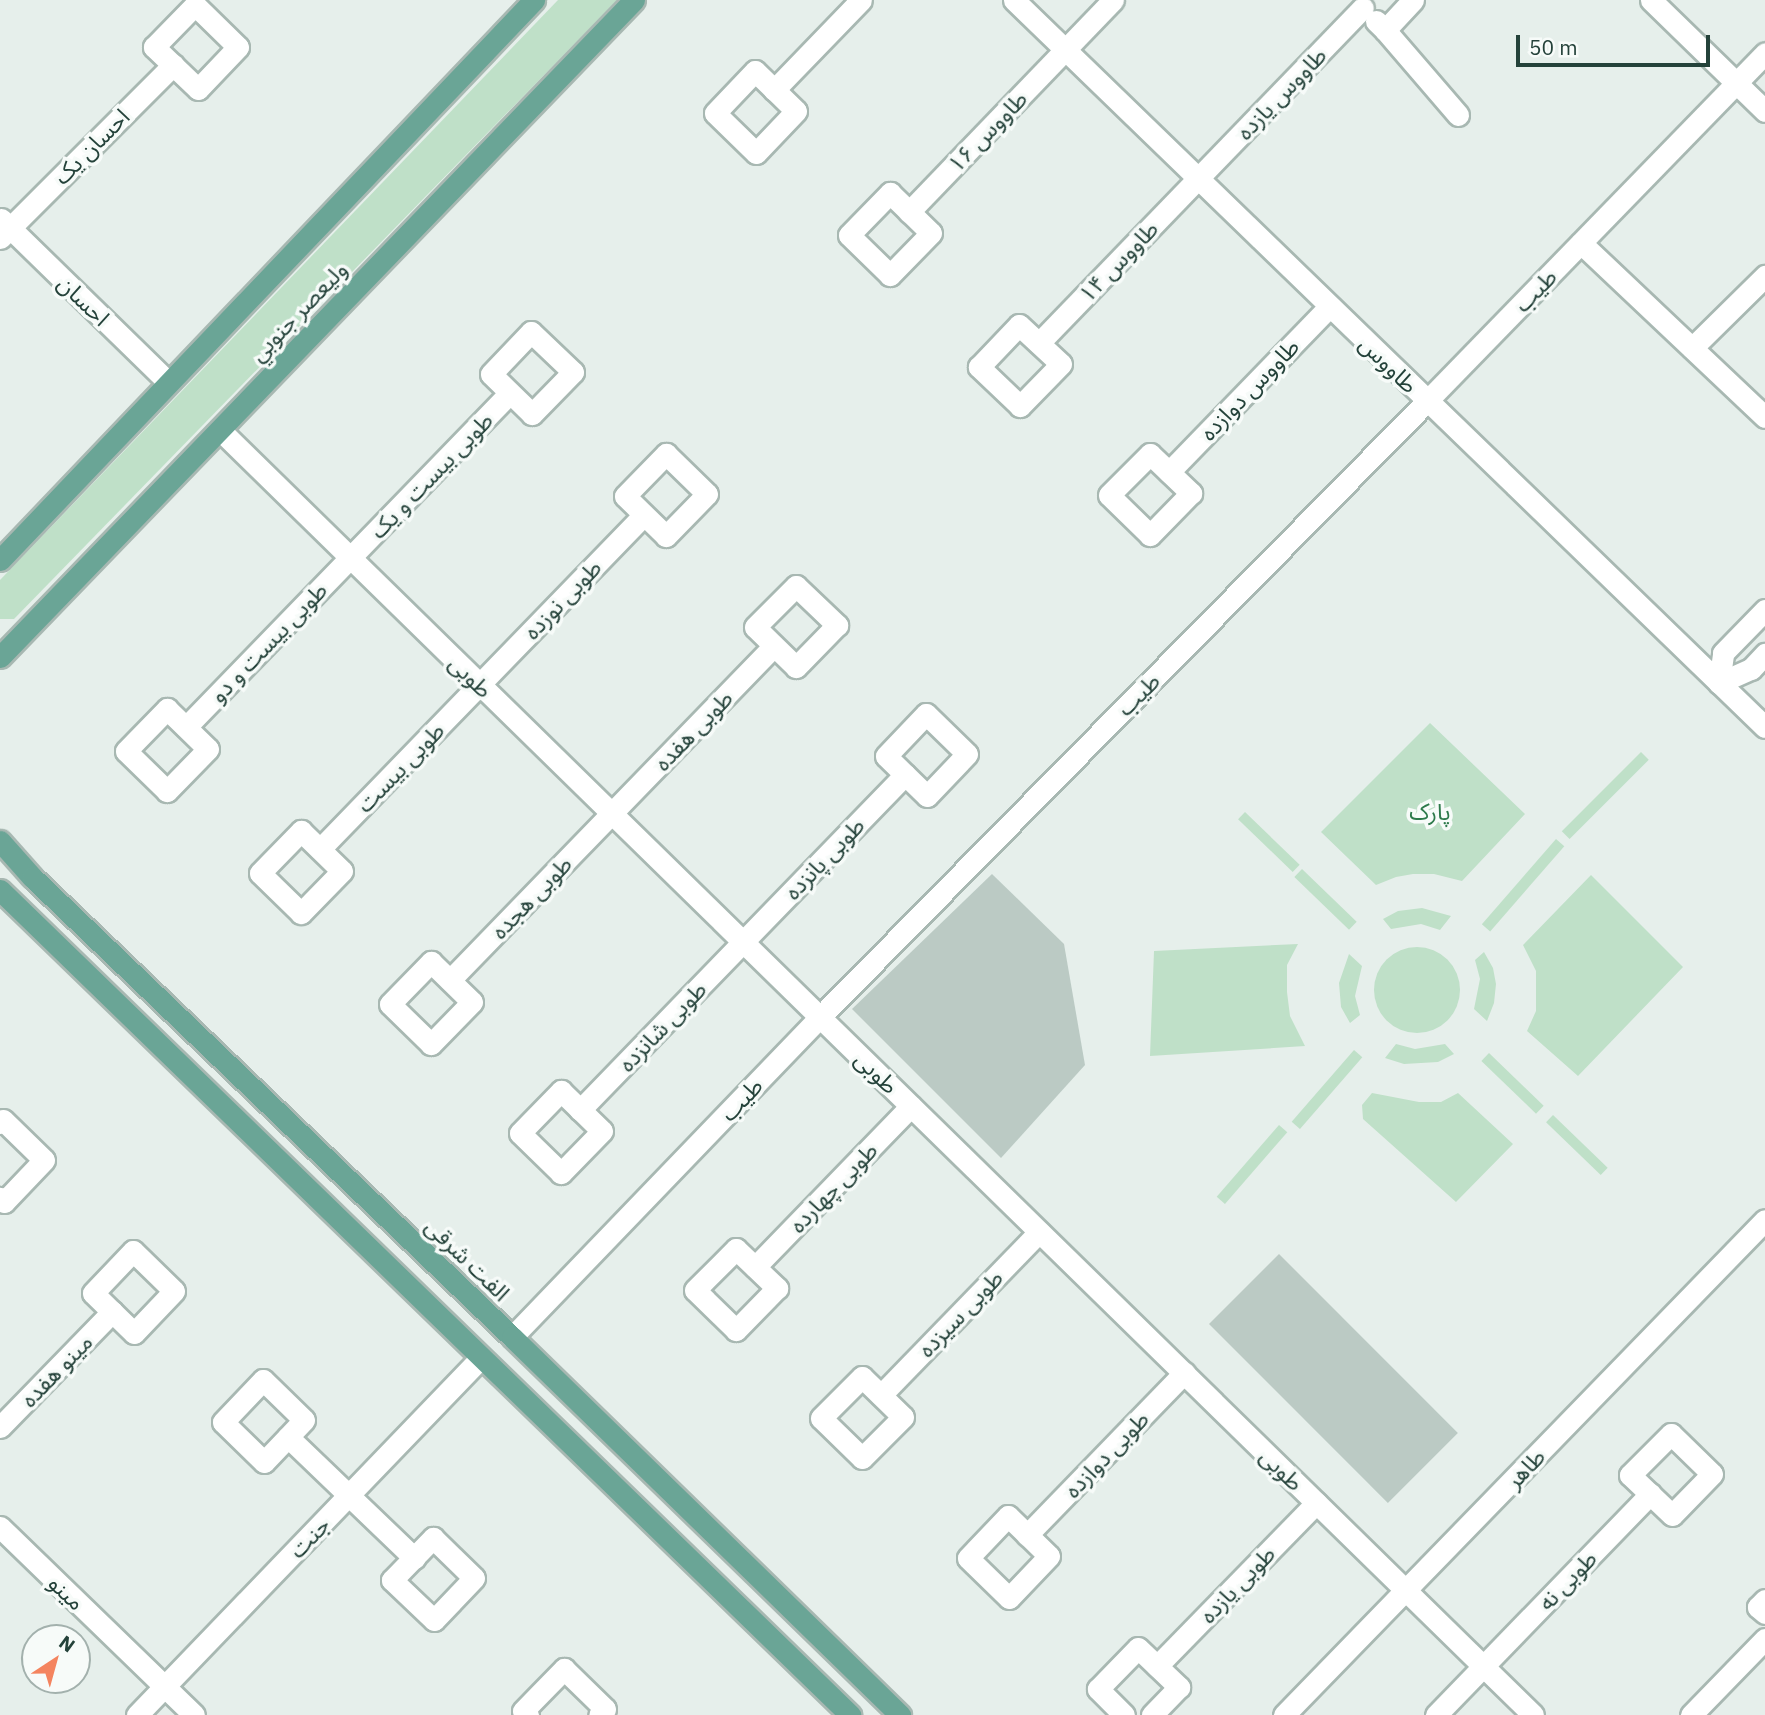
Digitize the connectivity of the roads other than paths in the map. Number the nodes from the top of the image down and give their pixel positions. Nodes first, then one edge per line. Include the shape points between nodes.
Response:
1 (534, 0) edge
2 (634, 0) edge
3 (862, 0) edge
4 (1014, 0) edge
5 (1113, 0) edge
6 (1413, 0) edge
7 (1651, 0) edge
8 (1359, 4) edge
9 (1385, 30) junction
10 (1065, 50) junction
11 (1765, 53) edge
12 (173, 65) dead end
13 (1736, 83) junction
14 (774, 90) dead end
15 (1765, 111) edge
16 (1458, 116) dead end
17 (1198, 178) junction
18 (909, 212) dead end
19 (3, 228) edge
20 (1581, 243) junction
21 (1765, 276) edge
22 (1330, 306) junction
23 (1039, 343) dead end
24 (1692, 348) junction
25 (167, 381) junction
26 (510, 393) dead end
27 (1427, 401) junction
28 (1765, 418) edge
29 (220, 430) junction
30 (1169, 472) dead end
31 (644, 514) dead end
32 (351, 558) junction
33 (0, 560) edge
34 (1765, 610) edge
35 (9, 637) edge
36 (774, 646) dead end
37 (1765, 654) edge
38 (0, 657) edge
39 (1719, 683) junction
40 (480, 684) junction
41 (186, 727) dead end
42 (1765, 727) edge
43 (905, 775) dead end
44 (612, 814) junction
45 (0, 841) edge
46 (320, 849) dead end
47 (0, 891) edge
48 (743, 942) junction
49 (450, 981) dead end
50 (820, 1017) junction
51 (911, 1106) junction
52 (580, 1110) dead end
53 (0, 1123) edge
54 (0, 1198) edge
55 (1765, 1220) edge
56 (1039, 1232) junction
57 (755, 1267) dead end
58 (112, 1312) dead end
59 (512, 1337) junction
60 (481, 1358) junction
61 (1184, 1373) junction
62 (881, 1395) dead end
63 (0, 1427) edge
64 (288, 1437) dead end
65 (1650, 1494) dead end
66 (349, 1495) junction
67 (1316, 1503) junction
68 (0, 1527) edge
69 (1027, 1535) dead end
70 (414, 1558) dead end
71 (1406, 1590) junction
72 (1765, 1600) edge
73 (1765, 1614) edge
74 (1765, 1639) edge
75 (1157, 1666) junction
76 (1483, 1666) junction
77 (164, 1686) junction
78 (137, 1715) edge
79 (194, 1715) edge
80 (528, 1715) edge
81 (599, 1715) edge
82 (850, 1715) edge
83 (900, 1715) edge
84 (1124, 1715) edge
85 (1153, 1715) edge
86 (1284, 1715) edge
87 (1436, 1715) edge
88 (1533, 1715) edge
89 (1691, 1715) edge

1 - 25 main road, وليعصر جنوبي
2 - 29 main road, وليعصر جنوبي
3 - 14 street
4 - 10 street, طاووس
5 - 10 street, طاووس ۱۶
6 - 9 street
7 - 13 street
8 - 9 street
8 - 17 street, طاووس یازده
9 - 16 street
10 - 17 street, طاووس
10 - 18 street, طاووس ۱۶
11 - 13 street, طیب
12 - 19 street, احسان یک
13 - 15 street
13 - 20 street, طیب
17 - 22 street, طاووس
17 - 23 street, طاووس ۱۴
19 - 25 street, احسان
20 - 24 street
20 - 27 street, طیب
21 - 24 street
22 - 27 street, طاووس
22 - 30 street, طاووس دوازده
24 - 28 street
25 - 33 main road, وليعصر جنوبي
26 - 32 street, طوبی بیست و یک
27 - 39 street, طاووس
27 - 50 street, طیب
29 - 32 street, طوبی
29 - 35 main road, وليعصر جنوبي
31 - 40 street, طوبی نوزده
32 - 40 street, طوبی
32 - 41 street, طوبی بیست و دو
34 - 39 street via 1723,653
35 - 38 main road, وليعصر جنوبي
36 - 44 street, طوبی هفده
37 - 39 street via 1751,669
39 - 42 street, طاووس
40 - 44 street, طوبی
40 - 46 street, طوبی بیست
43 - 48 street, طوبی پانزده
44 - 48 street, طوبی
44 - 49 street, طوبی هجده
45 - 59 main road, الفت شرقی via 32,877
47 - 60 main road
48 - 50 street, طوبی
48 - 52 street, طوبی شانزده
50 - 51 street, طوبی
50 - 59 street, طیب
51 - 56 street, طوبی
51 - 57 street, طوبی چهارده
53 - 54 street via 3,1120 44,1160 4,1202
55 - 71 street, طاهر
56 - 61 street, طوبی
56 - 62 street, طوبی سیزده
58 - 63 street, مینو هفده
59 - 83 main road, الفت شرقی
60 - 66 street, جنت
60 - 82 main road
61 - 67 street, طوبی
61 - 69 street, طوبی دوازده
64 - 66 street
65 - 76 street, طوبی نه
66 - 70 street
66 - 77 street, جنت
67 - 71 street, طوبی
67 - 75 street, طوبی یازده
68 - 77 street, مینو
71 - 76 street, طوبی
71 - 86 street, طاهر
72 - 73 street via 1758,1607
74 - 89 street
75 - 84 street via 1138,1647 1098,1689
75 - 85 street via 1179,1687
76 - 87 street, طوبی نه
76 - 88 street, طوبی
77 - 78 street, جنت
77 - 79 street, مینو
80 - 81 street via 523,1711 564,1669 605,1709

